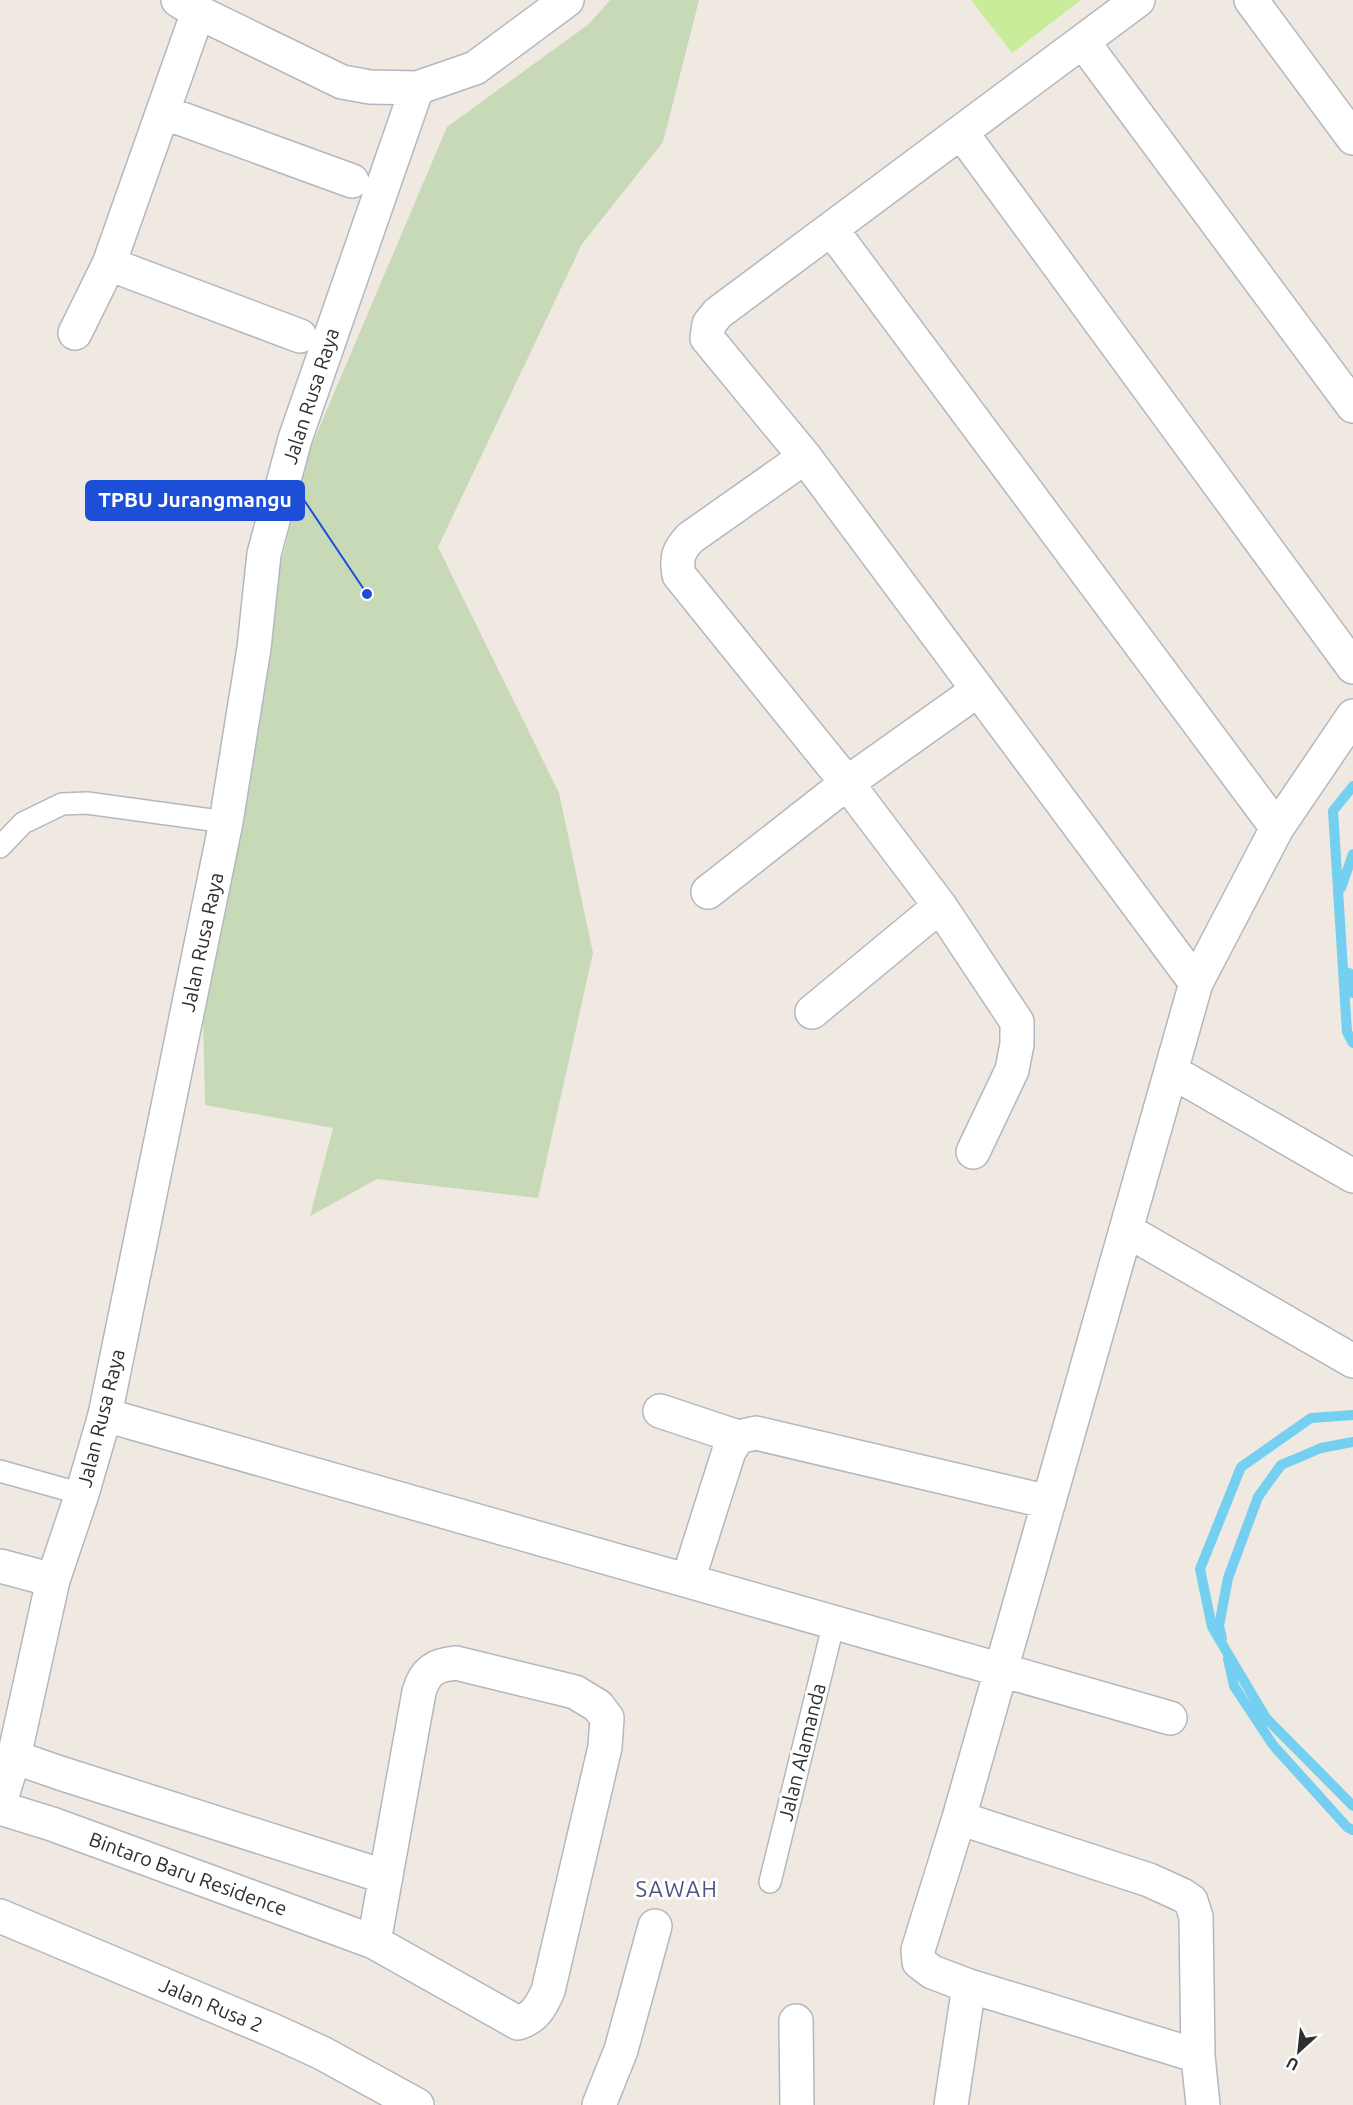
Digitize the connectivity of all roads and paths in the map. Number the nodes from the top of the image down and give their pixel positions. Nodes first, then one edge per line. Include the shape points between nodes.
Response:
1 (1138, 0) edge
2 (1251, 0) edge
3 (559, 2) edge
4 (188, 6) edge
5 (1083, 42) junction
6 (417, 88) junction
7 (162, 112) junction
8 (961, 132) junction
9 (1353, 138) edge
10 (352, 181) dead end
11 (832, 230) junction
12 (109, 264) junction
13 (75, 333) dead end
14 (300, 336) dead end
15 (1353, 406) edge
16 (805, 457) junction
17 (1353, 667) edge
18 (978, 690) junction
19 (1353, 716) edge
20 (847, 783) junction
21 (226, 822) junction
22 (1277, 828) junction
23 (0, 847) edge
24 (708, 892) dead end
25 (940, 906) junction
26 (1196, 983) junction
27 (812, 1012) dead end
28 (1171, 1071) junction
29 (973, 1152) dead end
30 (1353, 1176) edge
31 (1126, 1230) junction
32 (1353, 1361) edge
33 (660, 1411) dead end
34 (105, 1415) junction
35 (738, 1437) junction
36 (0, 1471) edge
37 (82, 1494) junction
38 (1048, 1502) junction
39 (0, 1566) edge
40 (53, 1580) junction
41 (687, 1580) junction
42 (834, 1622) junction
43 (1001, 1670) junction
44 (1170, 1718) dead end
45 (4, 1787) edge
46 (959, 1818) junction
47 (386, 1877) junction
48 (770, 1882) dead end
49 (0, 1916) edge
50 (655, 1926) dead end
51 (374, 1942) junction
52 (969, 1986) junction
53 (796, 2021) dead end
54 (1198, 2055) junction
55 (410, 2104) edge
56 (599, 2105) edge
57 (797, 2105) edge
58 (951, 2105) edge
59 (1203, 2105) edge

1 - 5 street
2 - 9 street
3 - 6 street via 475,68
4 - 6 street via 342,82
4 - 7 street
5 - 8 street
5 - 15 street
6 - 21 street, Jalan Rusa Raya via 295,439 264,554 254,648
7 - 10 street
7 - 12 street
8 - 11 street
8 - 17 street
11 - 16 street via 718,313 707,332 707,338
11 - 22 street
12 - 13 street
12 - 14 street
16 - 18 street
16 - 20 street via 690,538 680,549 677,565 679,575
18 - 20 street
18 - 26 street
19 - 22 street
20 - 24 street
20 - 25 street
21 - 23 lane via 99,804 62,804 23,823
21 - 34 street, Jalan Rusa Raya
22 - 26 street
25 - 27 street
25 - 29 street via 1017,1022 1012,1070
26 - 28 street
28 - 30 street
28 - 31 street
31 - 32 street
31 - 38 street
33 - 35 street
34 - 37 street, Jalan Rusa Raya
34 - 41 street
35 - 38 street via 756,1433
35 - 41 street via 729,1451
36 - 37 lane
37 - 40 street, Jalan Rusa Raya
38 - 43 street
39 - 40 street
40 - 45 street, Jalan Rusa Raya
41 - 42 street
42 - 43 street
42 - 48 lane, Jalan Alamanda
43 - 44 street
43 - 46 street
45 - 47 street via 60,1773
45 - 51 street, Bintaro Baru Residence via 52,1824
46 - 52 street via 918,1950 919,1962 932,1972
46 - 54 street via 1149,1880 1191,1901 1196,1917
47 - 51 street
47 - 51 street, Bintaro Baru Residence via 419,1692 429,1672 443,1664 456,1663 575,1692 598,1706 607,1718 604,1747 548,1991 535,2014 518,2023
49 - 55 street, Jalan Rusa 2 via 322,2053
50 - 56 street via 621,2050
52 - 54 street
52 - 58 street
53 - 57 street
54 - 59 street

